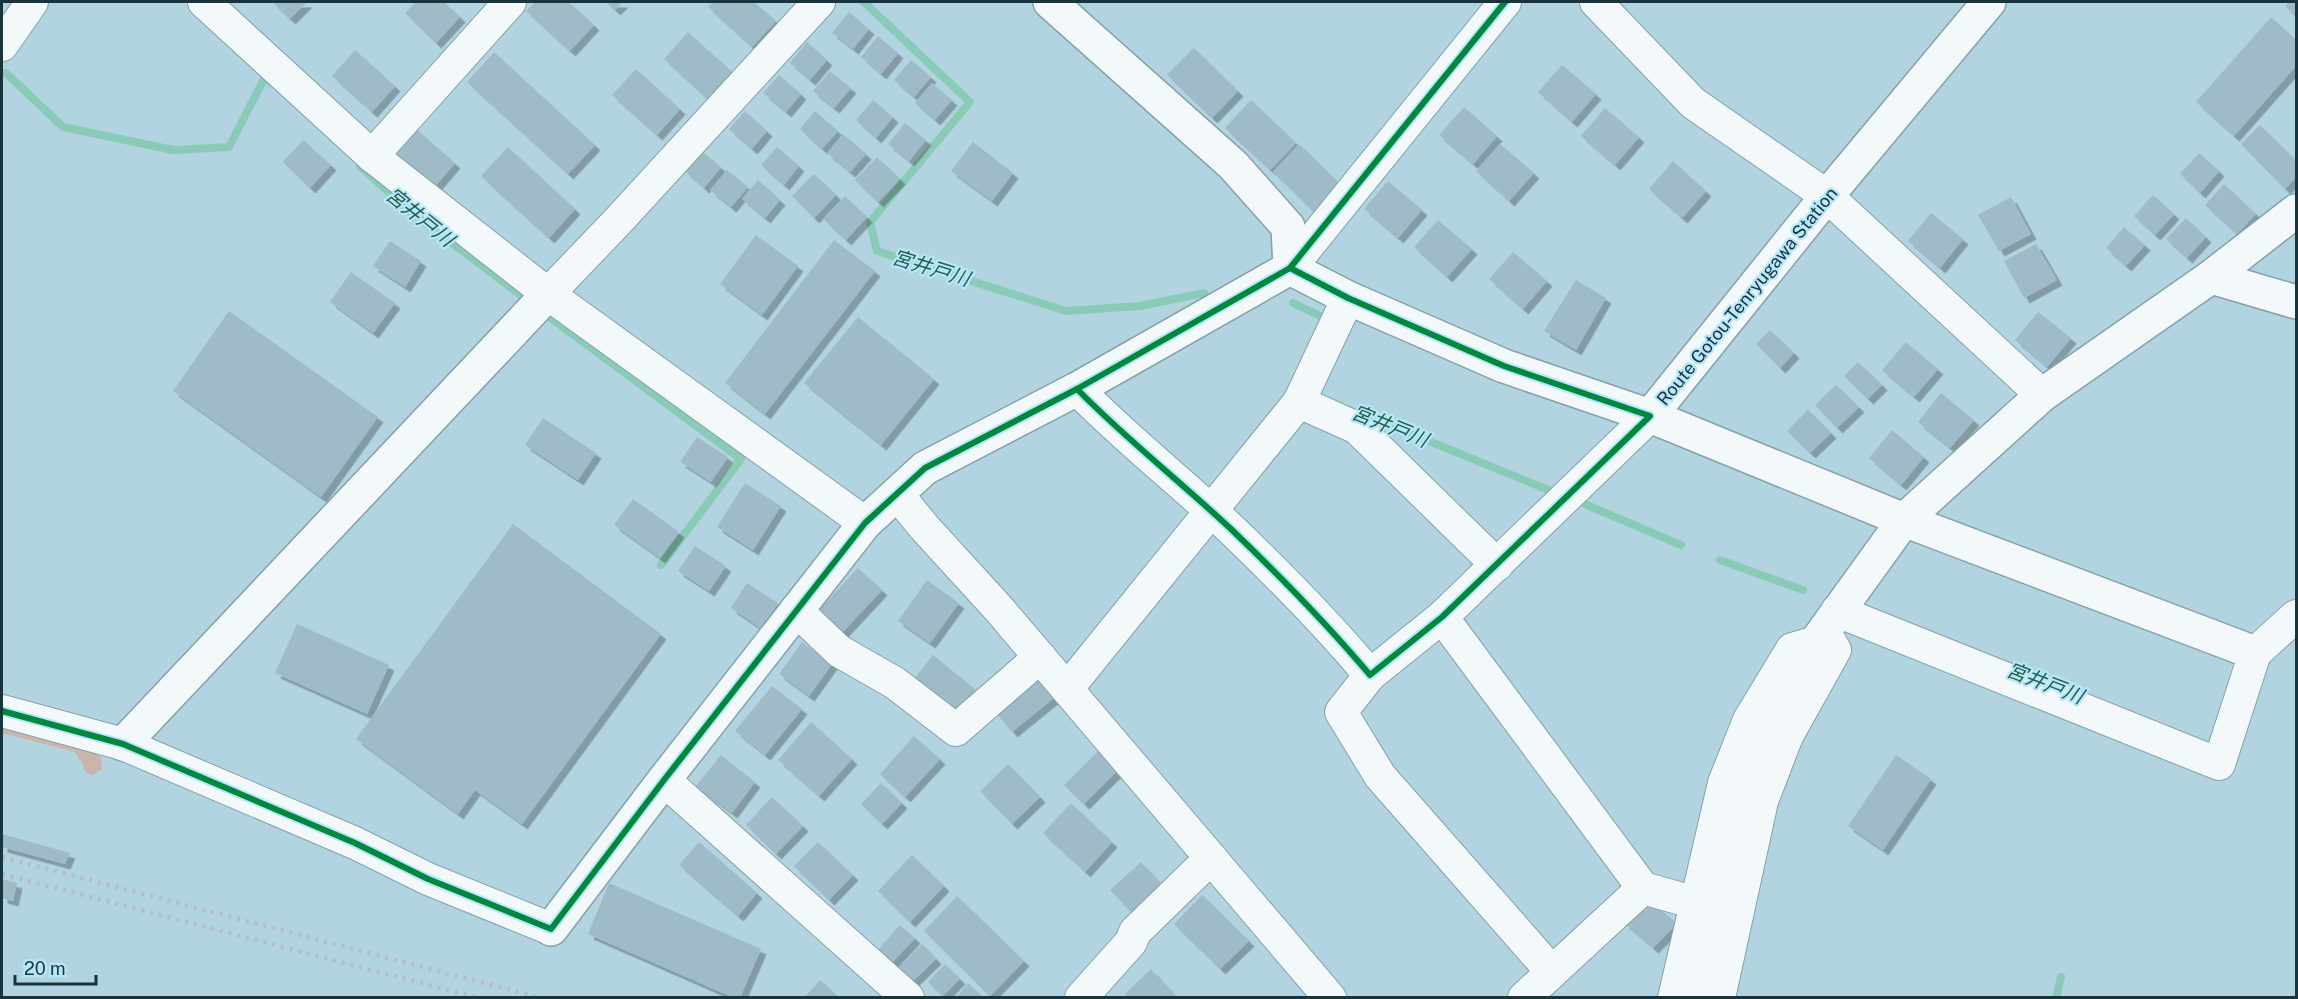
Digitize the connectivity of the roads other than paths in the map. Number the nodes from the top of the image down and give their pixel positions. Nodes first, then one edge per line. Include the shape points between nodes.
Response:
1 (32, 2) edge
2 (204, 2) edge
3 (510, 2) edge
4 (819, 2) edge
5 (1050, 2) edge
6 (1504, 2) edge
7 (1596, 2) edge
8 (1989, 2) edge
9 (2, 45) edge
10 (372, 156) junction
11 (1827, 196) junction
12 (2296, 211) edge
13 (1290, 268) junction
14 (2211, 277) junction
15 (541, 301) junction
16 (2296, 302) edge
17 (1340, 314) junction
18 (1077, 389) junction
19 (2042, 395) junction
20 (1299, 402) junction
21 (1650, 416) junction
22 (897, 494) junction
23 (1210, 511) junction
24 (1904, 520) junction
25 (865, 523) junction
26 (1497, 565) junction
27 (796, 610) junction
28 (2296, 616) edge
29 (1442, 617) junction
30 (1825, 628) junction
31 (2255, 653) junction
32 (1040, 657) junction
33 (1370, 675) junction
34 (1067, 690) junction
35 (2, 711) edge
36 (123, 744) junction
37 (664, 780) junction
38 (1211, 858) junction
39 (1643, 888) junction
40 (1696, 903) junction
41 (551, 929) joint
42 (1552, 972) junction
43 (908, 998) edge
44 (1081, 998) edge
45 (1330, 998) edge
46 (1524, 998) edge
47 (1674, 998) edge
48 (1696, 998) edge
49 (1719, 998) edge

1 - 9 street
2 - 10 street
3 - 10 street
4 - 15 street
5 - 13 street via 1233,165 1288,227
6 - 13 street
7 - 11 street via 1693,103
8 - 11 street, Route Gotou-Tenryugawa Station
10 - 15 street
11 - 19 street
11 - 21 street, Route Gotou-Tenryugawa Station
12 - 14 street
13 - 17 street
13 - 18 street
14 - 16 street
14 - 19 street
15 - 25 street
15 - 36 street
17 - 20 street
17 - 21 street
18 - 22 street via 925,468
18 - 23 street
19 - 24 street
20 - 23 street
20 - 26 street via 1357,428
21 - 24 street, Route Gotou-Tenryugawa Station
21 - 26 street
22 - 25 street
22 - 32 street
23 - 33 street via 1338,636
23 - 34 street
24 - 30 street
24 - 31 street, Route Gotou-Tenryugawa Station
25 - 27 street
26 - 29 street
27 - 32 street via 839,651 895,683 956,730
27 - 37 street
28 - 31 street
29 - 33 street
29 - 39 street
30 - 31 street via 2219,764
30 - 40 street via 1792,649 1749,720 1724,783
30 - 48 street via 1768,724 1743,788
30 - 49 street via 1835,650 1787,736 1762,801
32 - 34 street
33 - 42 street via 1341,712 1380,776
34 - 38 street
35 - 36 street
36 - 41 street
37 - 41 street
37 - 43 street
38 - 44 street via 1135,932 1131,942
38 - 45 street
39 - 40 street
39 - 42 street
40 - 47 street
42 - 46 street

